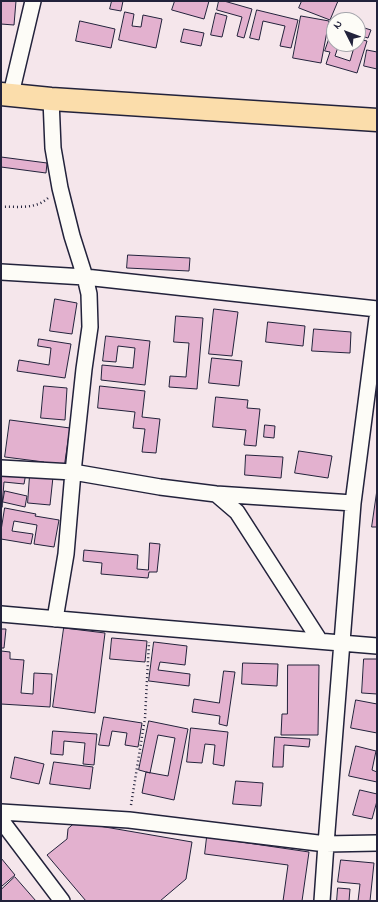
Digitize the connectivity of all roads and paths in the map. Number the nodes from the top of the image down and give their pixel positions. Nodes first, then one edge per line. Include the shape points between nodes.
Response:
1 (33, 1) edge
2 (6, 94) edge
3 (51, 99) junction
4 (377, 120) edge
5 (60, 188) junction
6 (1, 207) edge
7 (1, 272) edge
8 (85, 277) junction
9 (377, 309) edge
10 (377, 318) edge
11 (1, 468) edge
12 (73, 472) junction
13 (216, 494) junction
14 (240, 495) junction
15 (353, 503) junction
16 (237, 512) junction
17 (1, 614) edge
18 (55, 619) junction
19 (150, 627) junction
20 (320, 641) junction
21 (341, 642) junction
22 (377, 646) edge
23 (1, 812) edge
24 (1, 820) edge
25 (129, 820) junction
26 (377, 843) edge
27 (326, 844) junction
28 (62, 901) edge
29 (322, 901) edge

1 - 2 street
2 - 3 highway
3 - 4 highway
3 - 5 street via 53,148
5 - 6 path via 37,205
5 - 8 street
7 - 8 street
8 - 9 street
8 - 12 street via 89,294 90,327
10 - 15 street
11 - 12 street
12 - 13 street
12 - 18 street via 66,554
13 - 14 street
13 - 16 street
14 - 15 street
14 - 16 street
15 - 21 street
16 - 20 street
17 - 18 street
18 - 19 street
19 - 20 street
19 - 25 path via 145,718
20 - 21 street
21 - 22 street
21 - 27 street
23 - 25 street
24 - 28 street
25 - 27 street
26 - 27 street
27 - 29 street

